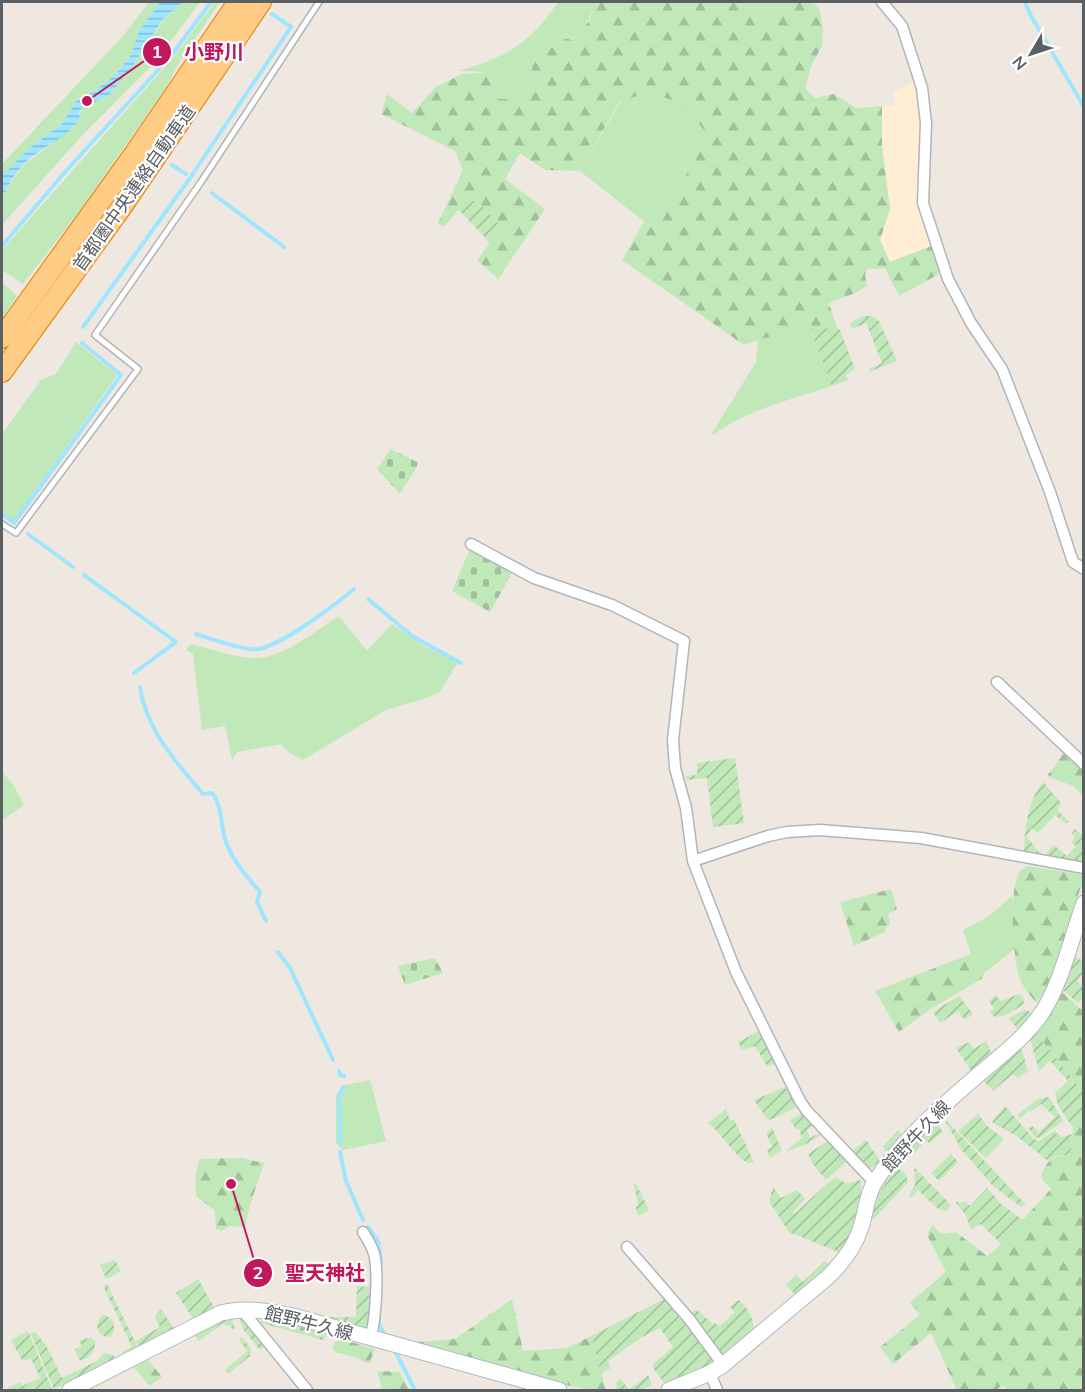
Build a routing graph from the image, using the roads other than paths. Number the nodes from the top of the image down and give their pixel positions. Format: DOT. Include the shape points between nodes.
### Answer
graph roads {
  1 [pos="238,2"];
  2 [pos="261,2"];
  3 [pos="319,2"];
  4 [pos="882,2"];
  5 [pos="2,338"];
  6 [pos="2,372"];
  7 [pos="2,524"];
  8 [pos="471,544"];
  9 [pos="1083,569"];
  10 [pos="997,682"];
  11 [pos="1083,764"];
  12 [pos="693,861"];
  13 [pos="1083,868"];
  14 [pos="1083,903"];
  15 [pos="874,1182"];
  16 [pos="363,1232"];
  17 [pos="627,1246"];
  18 [pos="242,1310"];
  19 [pos="370,1338"];
  20 [pos="717,1369"];
  21 [pos="69,1390"];
  22 [pos="307,1390"];
  23 [pos="559,1390"];
  24 [pos="669,1390"];
  25 [pos="717,1390"];
  1 -- 5 [label="highway, 首都圏中央連絡自動車道"];
  2 -- 6 [label="highway, 首都圏中央連絡自動車道"];
  3 -- 7 [label="lane" via="95,334 138,369 16,533"];
  4 -- 9 [label="street" via="902,26 922,88 926,123 923,203 948,279 1002,369 1050,492 1072,562"];
  8 -- 12 [label="street" via="534,578 612,605 684,641 673,740"];
  10 -- 11 [label="street"];
  12 -- 13 [label="street" via="768,836 820,830 921,838"];
  12 -- 15 [label="street" via="736,972 800,1101"];
  14 -- 15 [label="main road, 館野牛久線" via="1051,999 1040,1016 904,1145"];
  15 -- 20 [label="main road, 館野牛久線" via="861,1229 844,1261"];
  16 -- 19 [label="street" via="375,1258 375,1323"];
  17 -- 20 [label="street" via="690,1320"];
  18 -- 19 [label="main road, 館野牛久線" via="267,1310"];
  18 -- 21 [label="main road, 館野牛久線" via="221,1313"];
  18 -- 22 [label="street"];
  19 -- 23 [label="main road, 館野牛久線"];
  20 -- 24 [label="main road, 館野牛久線"];
  20 -- 25 [label="street"];
}
